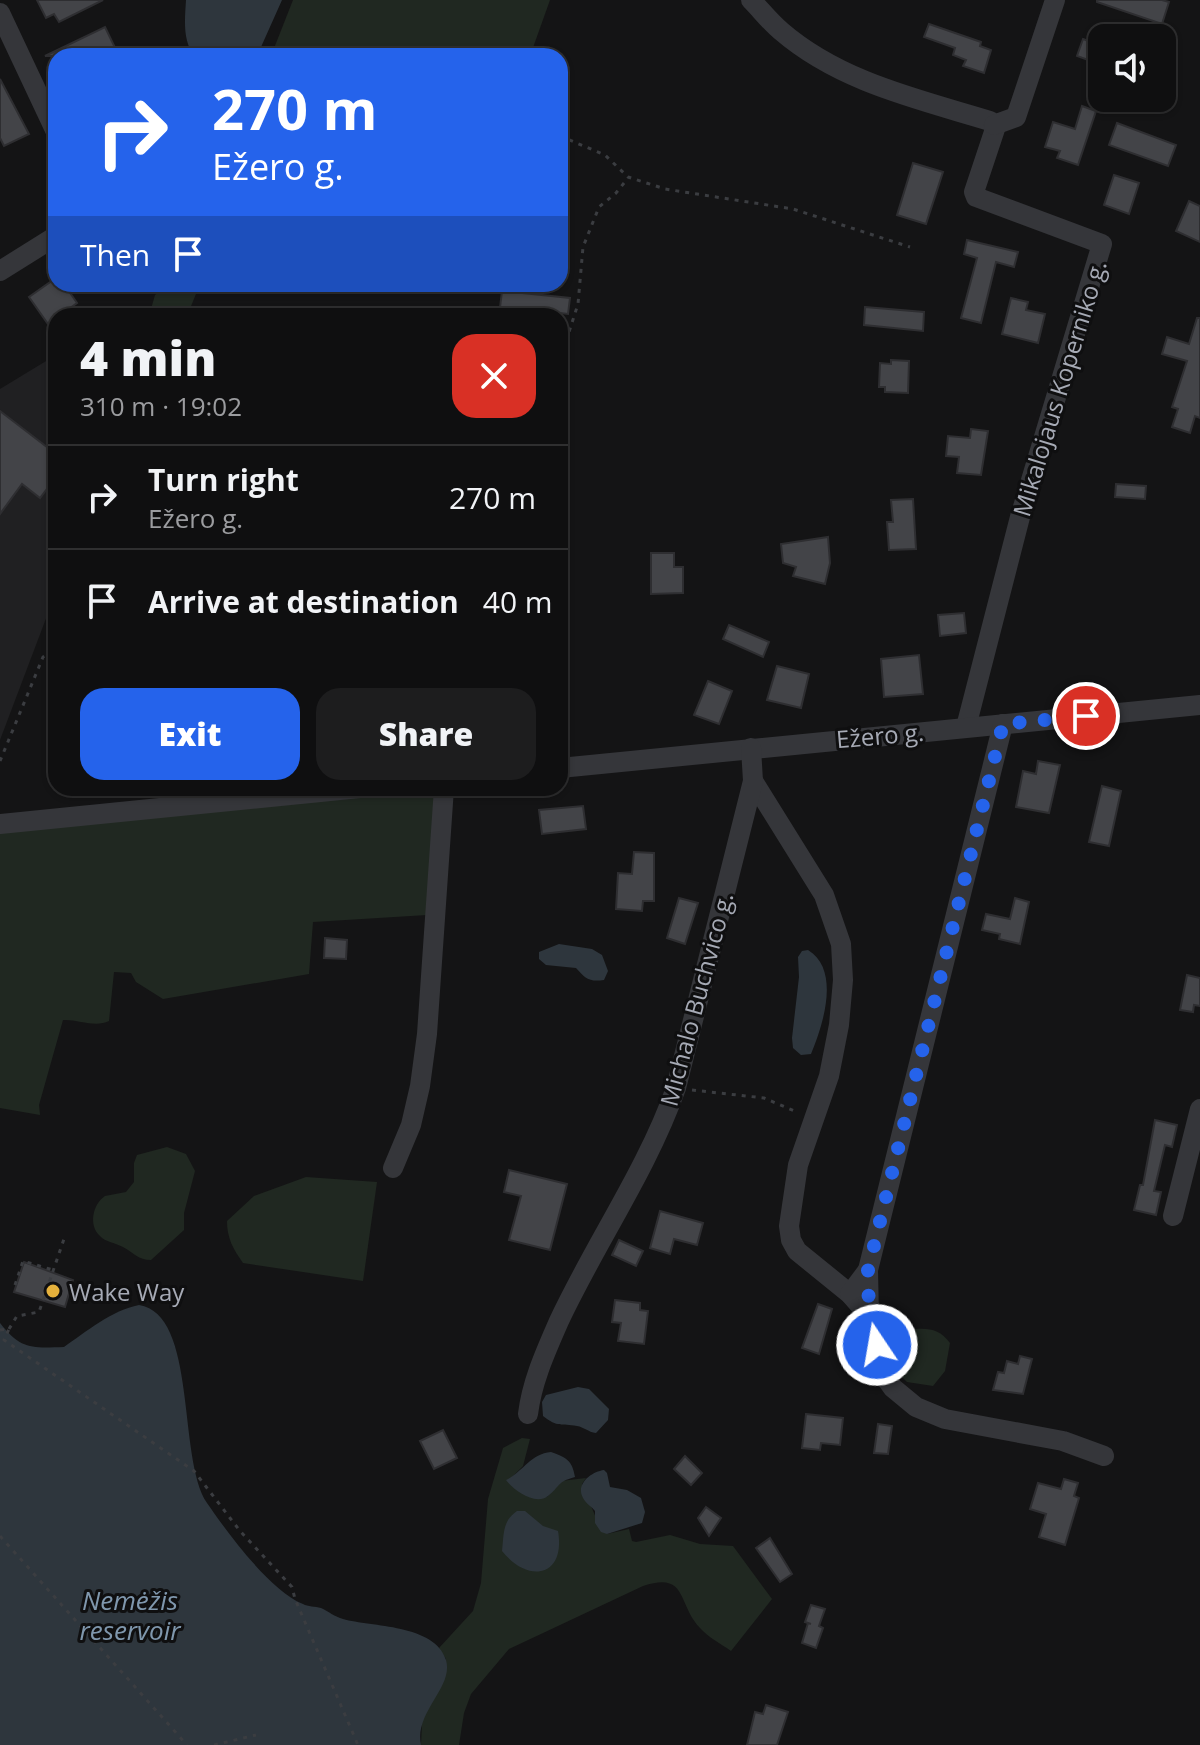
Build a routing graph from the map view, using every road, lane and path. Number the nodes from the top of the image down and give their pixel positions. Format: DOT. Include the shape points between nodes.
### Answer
graph roads {
  1 [pos="751,0"];
  2 [pos="1055,0"];
  3 [pos="0,13"];
  4 [pos="48,115"];
  5 [pos="994,125"];
  6 [pos="568,139"];
  7 [pos="628,177"];
  8 [pos="48,241"];
  9 [pos="910,247"];
  10 [pos="0,271"];
  11 [pos="568,335"];
  12 [pos="48,654"];
  13 [pos="1200,705"];
  14 [pos="1003,724"];
  15 [pos="966,727"];
  16 [pos="751,748"];
  17 [pos="0,761"];
  18 [pos="568,767"];
  19 [pos="753,781"];
  20 [pos="280,796"];
  21 [pos="443,796"];
  22 [pos="0,824"];
  23 [pos="676,1088"];
  24 [pos="1200,1109"];
  25 [pos="813,1122"];
  26 [pos="393,1168"];
  27 [pos="1173,1216"];
  28 [pos="65,1236"];
  29 [pos="53,1270"];
  30 [pos="868,1270"];
  31 [pos="15,1285"];
  32 [pos="850,1294"];
  33 [pos="869,1316"];
  34 [pos="9,1329"];
  35 [pos="0,1330"];
  36 [pos="528,1414"];
  37 [pos="1104,1456"];
  38 [pos="0,1536"];
  39 [pos="256,1735"];
  40 [pos="187,1745"];
  41 [pos="214,1745"];
  42 [pos="358,1745"];
  1 -- 5 [label="street" via="781,31 840,69"];
  2 -- 5 [label="street" via="1016,117"];
  3 -- 4 [label="street"];
  5 -- 15 [label="street, Mikalojaus Koperniko g." via="976,197 1102,244 1020,517"];
  6 -- 7 [label="path" via="605,155"];
  7 -- 9 [label="path" via="665,189 793,209"];
  7 -- 11 [label="path" via="599,207 583,247 578,304"];
  8 -- 10 [label="street"];
  12 -- 17 [label="path"];
  13 -- 14 [label="street, Ežero g."];
  14 -- 15 [label="street, Ežero g."];
  14 -- 30 [label="street"];
  15 -- 16 [label="street, Ežero g."];
  16 -- 18 [label="street, Ežero g."];
  16 -- 19 [label="street, Michalo Buchvico g."];
  19 -- 23 [label="street, Michalo Buchvico g."];
  19 -- 25 [label="street" via="824,895 841,944 839,1025"];
  20 -- 22 [label="street"];
  21 -- 26 [label="street" via="420,1086"];
  23 -- 25 [label="path" via="764,1098"];
  23 -- 36 [label="street, Michalo Buchvico g." via="636,1176 575,1286 530,1395"];
  24 -- 27 [label="street"];
  25 -- 32 [label="street" via="798,1165 791,1240 797,1251"];
  28 -- 29 [label="path"];
  29 -- 31 [label="path" via="23,1261"];
  29 -- 34 [label="path" via="39,1312 17,1316"];
  30 -- 32 [label="street"];
  30 -- 33 [label="street"];
  32 -- 33 [label="street"];
  33 -- 37 [label="street" via="885,1377 916,1407 945,1419 1063,1441"];
  34 -- 35 [label="path"];
  34 -- 42 [label="path" via="4,1340 194,1471 286,1579"];
  38 -- 40 [label="path"];
  39 -- 41 [label="path"];
}
